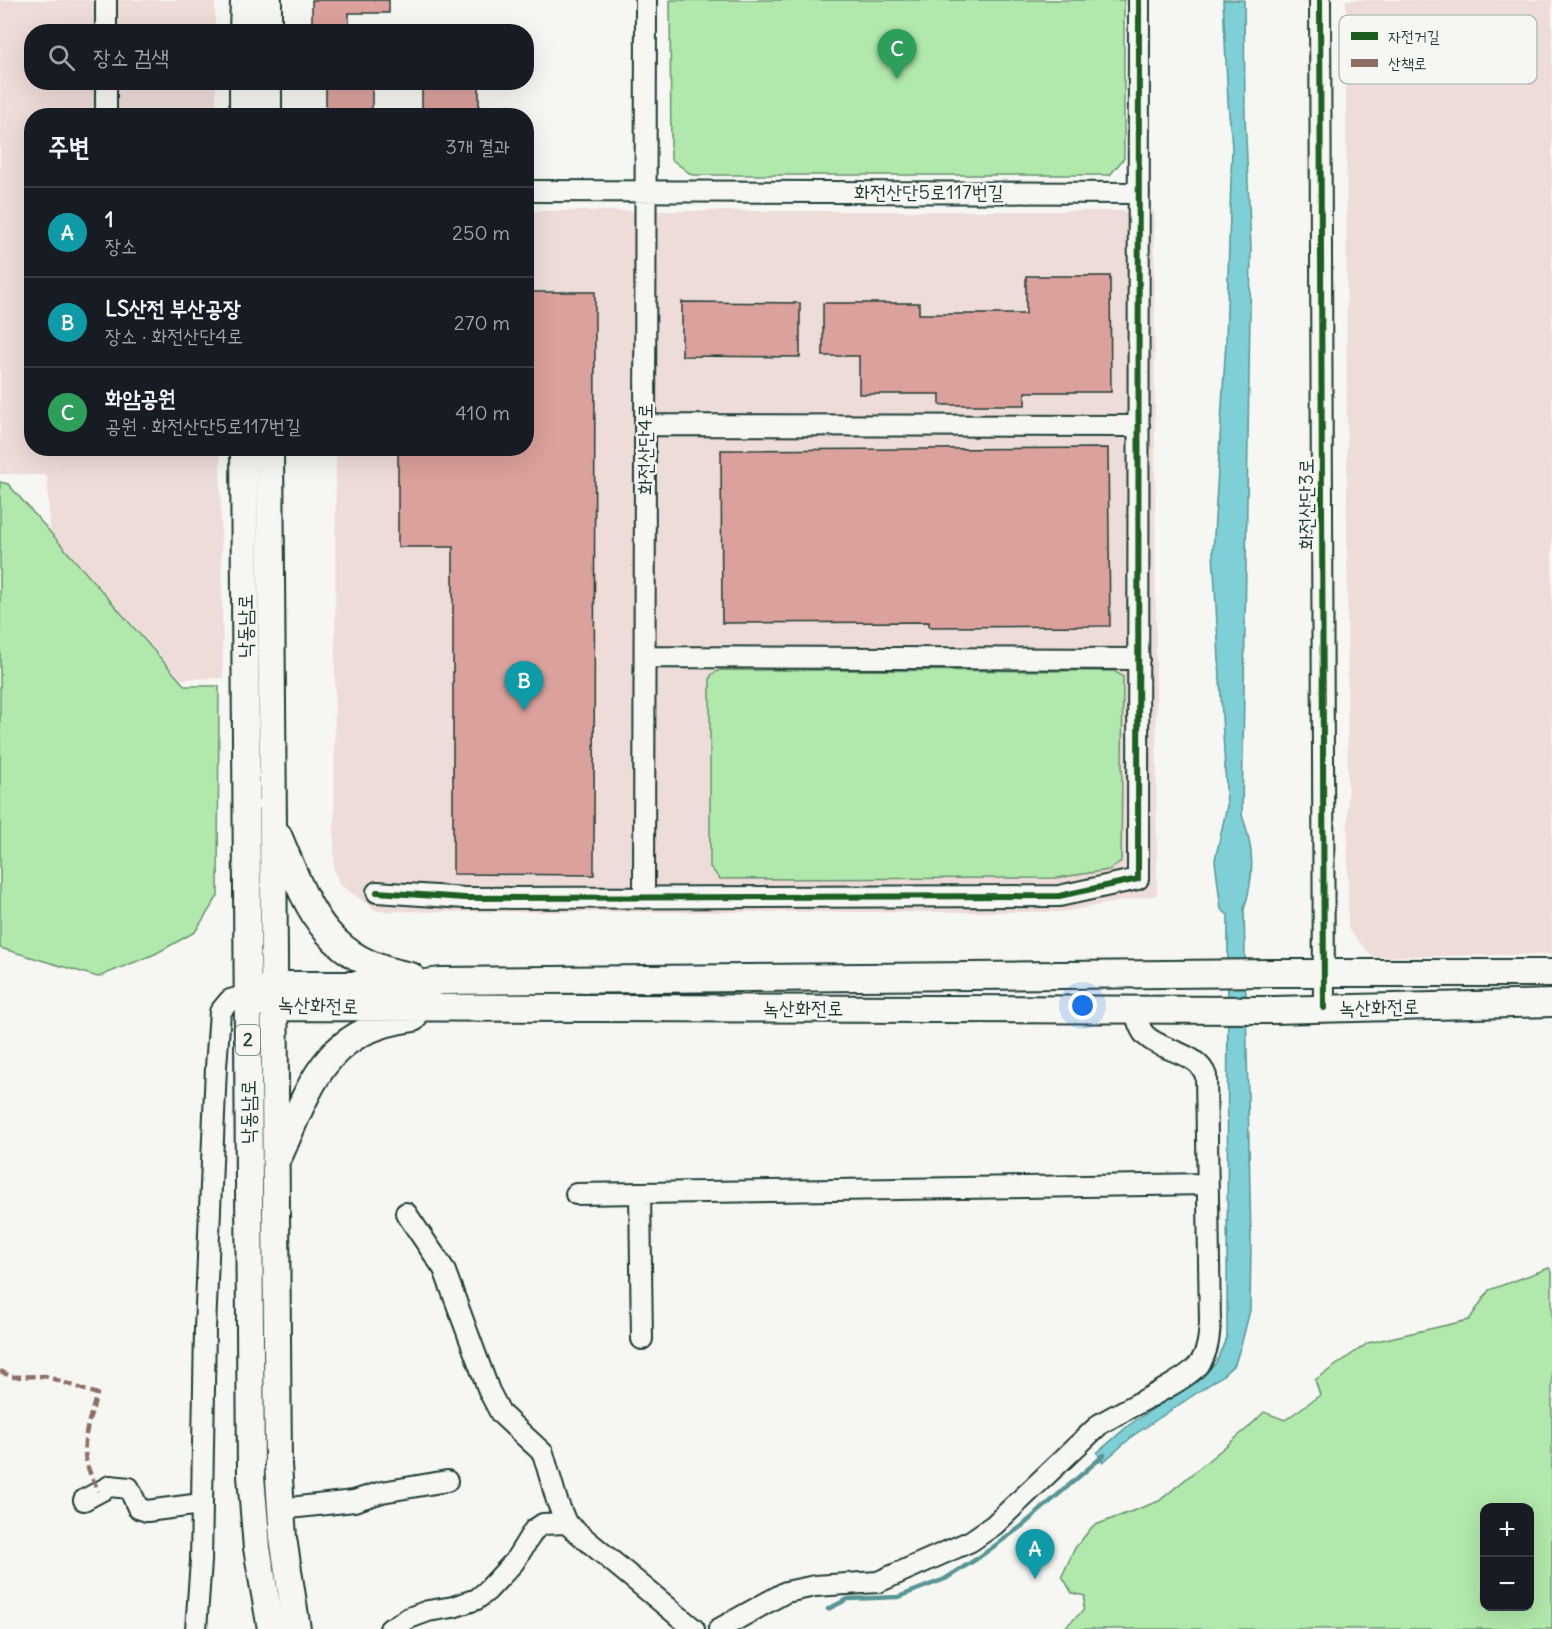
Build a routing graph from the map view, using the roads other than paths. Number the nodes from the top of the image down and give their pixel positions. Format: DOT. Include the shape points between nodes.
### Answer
graph roads {
  1 [pos="106,0"];
  2 [pos="244,0"];
  3 [pos="268,0"];
  4 [pos="646,0"];
  5 [pos="1139,0"];
  6 [pos="1320,0"];
  7 [pos="106,24"];
  8 [pos="243,24"];
  9 [pos="268,24"];
  10 [pos="106,90"];
  11 [pos="243,90"];
  12 [pos="268,90"];
  13 [pos="106,108"];
  14 [pos="243,108"];
  15 [pos="268,108"];
  16 [pos="534,191"];
  17 [pos="646,191"];
  18 [pos="1139,193"];
  19 [pos="645,425"];
  20 [pos="1139,426"];
  21 [pos="244,456"];
  22 [pos="270,456"];
  23 [pos="645,657"];
  24 [pos="1138,659"];
  25 [pos="273,823"];
  26 [pos="377,892"];
  27 [pos="644,898"];
  28 [pos="1324,973"];
  29 [pos="1552,973"];
  30 [pos="441,981"];
  31 [pos="248,995"];
  32 [pos="275,996"];
  33 [pos="1552,1003"];
  34 [pos="486,1008"];
  35 [pos="1324,1008"];
  36 [pos="1134,1009"];
  37 [pos="276,1163"];
  38 [pos="1207,1184"];
  39 [pos="640,1193"];
  40 [pos="576,1194"];
  41 [pos="406,1213"];
  42 [pos="642,1339"];
  43 [pos="447,1481"];
  44 [pos="84,1500"];
  45 [pos="201,1504"];
  46 [pos="280,1509"];
  47 [pos="566,1523"];
  48 [pos="196,1629"];
  49 [pos="272,1629"];
  50 [pos="297,1629"];
  51 [pos="390,1629"];
  52 [pos="694,1629"];
  53 [pos="719,1629"];
  1 -- 7 [label="street"];
  2 -- 8 [label="main road"];
  3 -- 9 [label="main road"];
  4 -- 17 [label="street, 화전산단4로"];
  5 -- 18 [label="street"];
  6 -- 28 [label="street, 화전산단3로"];
  10 -- 13 [label="street"];
  11 -- 14 [label="main road"];
  12 -- 15 [label="main road"];
  16 -- 17 [label="street, 화전산단5로117번길"];
  17 -- 18 [label="street, 화전산단5로117번길"];
  17 -- 19 [label="street, 화전산단4로"];
  18 -- 20 [label="street"];
  19 -- 20 [label="street"];
  19 -- 23 [label="street, 화전산단4로"];
  20 -- 24 [label="street"];
  21 -- 31 [label="main road, 낙동남로 / 2"];
  22 -- 25 [label="main road, 낙동남로 / 2"];
  23 -- 24 [label="street"];
  23 -- 27 [label="street, 화전산단4로"];
  24 -- 27 [label="street" via="1138,879 1059,896"];
  25 -- 30 [label="main road" via="306,902 344,951 384,970"];
  25 -- 32 [label="main road, 낙동남로 / 2"];
  26 -- 27 [label="street" via="465,898"];
  28 -- 29 [label="main road, 녹산화전로"];
  28 -- 30 [label="main road, 녹산화전로"];
  28 -- 35 [label="street, 화전산단3로"];
  30 -- 32 [label="main road, 녹산화전로"];
  31 -- 32 [label="main road, 녹산화전로"];
  31 -- 45 [label="street" via="230,1000 220,1012"];
  31 -- 49 [label="main road, 낙동남로 / 2" via="251,1476 257,1548"];
  32 -- 34 [label="main road, 녹산화전로"];
  32 -- 37 [label="main road, 낙동남로 / 2"];
  33 -- 35 [label="main road, 녹산화전로"];
  34 -- 36 [label="main road, 녹산화전로"];
  34 -- 37 [label="main road" via="394,1020 355,1036 336,1051 309,1088"];
  35 -- 36 [label="main road, 녹산화전로"];
  36 -- 38 [label="street" via="1143,1033 1204,1068"];
  37 -- 46 [label="main road, 낙동남로 / 2"];
  38 -- 39 [label="street"];
  38 -- 53 [label="street" via="1210,1331 1208,1347 1199,1364 1183,1378 1100,1424 994,1525 971,1541 878,1582 786,1592"];
  39 -- 40 [label="street"];
  39 -- 42 [label="street"];
  41 -- 47 [label="street" via="444,1269 501,1414 543,1453"];
  43 -- 46 [label="street" via="354,1501"];
  44 -- 45 [label="street" via="110,1486 129,1488 138,1508 147,1511"];
  45 -- 48 [label="street"];
  46 -- 50 [label="main road, 낙동남로 / 2"];
  47 -- 51 [label="street" via="543,1524 534,1530 514,1562 477,1599 428,1611"];
  47 -- 52 [label="street"];
}
